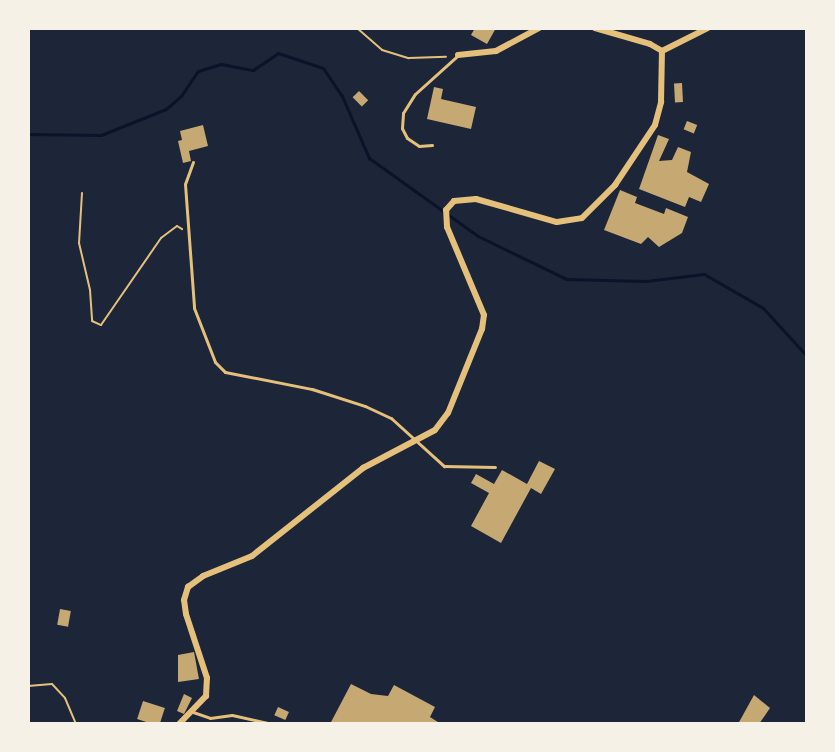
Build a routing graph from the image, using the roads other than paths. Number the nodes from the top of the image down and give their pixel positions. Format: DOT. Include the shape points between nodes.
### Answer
graph roads {
  1 [pos="539,28"];
  2 [pos="595,28"];
  3 [pos="708,28"];
  4 [pos="662,51"];
  5 [pos="458,55"];
  6 [pos="432,146"];
  7 [pos="193,162"];
  8 [pos="418,442"];
  9 [pos="495,467"];
  10 [pos="193,712"];
  11 [pos="179,723"];
  12 [pos="272,723"];
  1 -- 5 [label="street" via="496,51"];
  2 -- 4 [label="street"];
  3 -- 4 [label="street"];
  4 -- 8 [label="street" via="661,102 655,126 615,185 582,218 557,222 476,199 454,201 446,210 447,222 482,302 482,329 448,413 435,430"];
  5 -- 6 [label="lane" via="415,94 403,113 402,128 407,138 419,146"];
  7 -- 8 [label="lane" via="186,184 194,308 215,362 225,372 312,389 365,406 391,418"];
  8 -- 9 [label="lane" via="444,466"];
  8 -- 10 [label="street" via="363,468 252,556 188,586 186,614 207,678 206,696"];
  10 -- 11 [label="street"];
  10 -- 12 [label="lane" via="210,718 232,715"];
}
